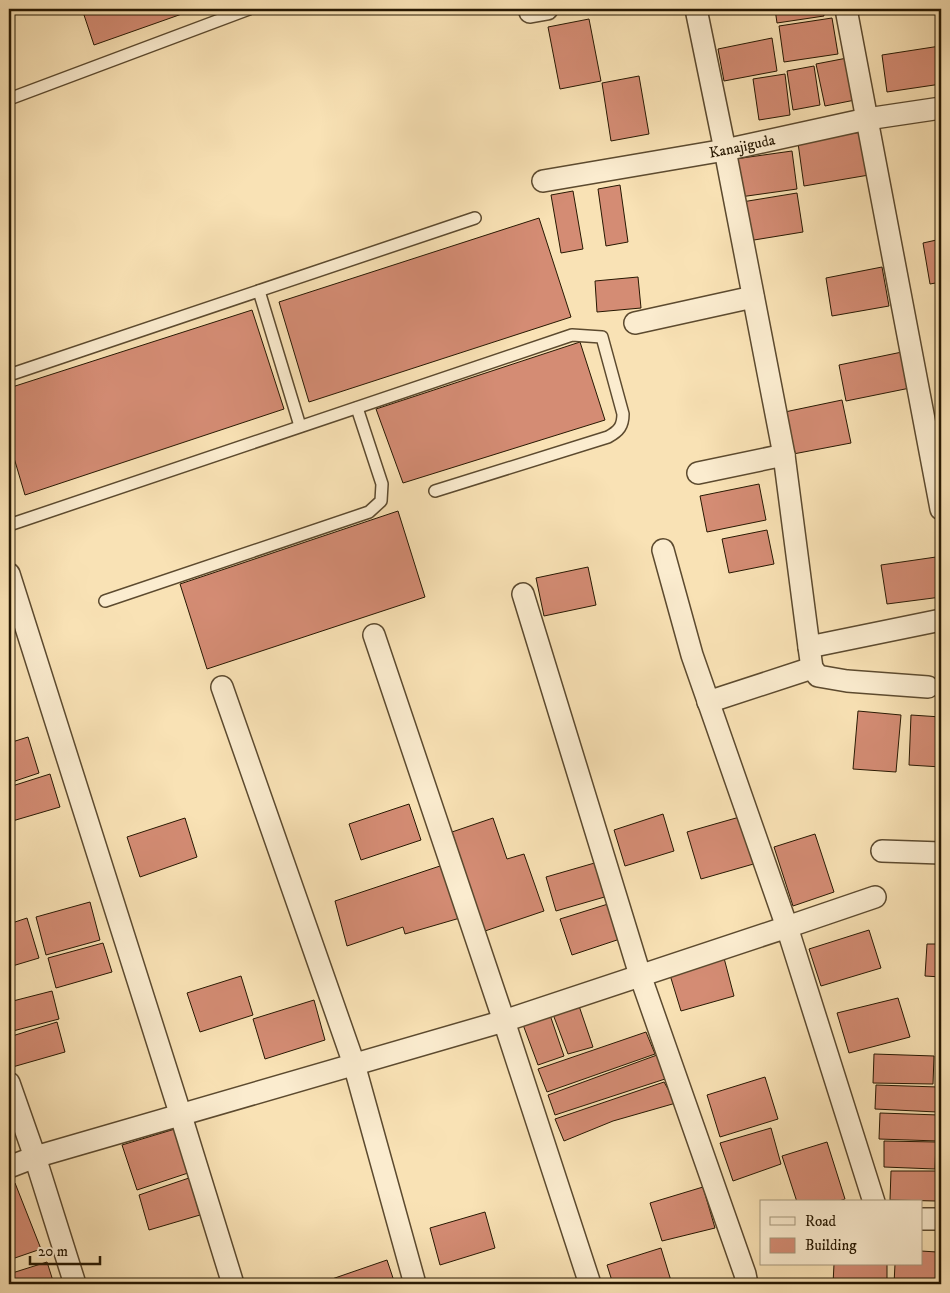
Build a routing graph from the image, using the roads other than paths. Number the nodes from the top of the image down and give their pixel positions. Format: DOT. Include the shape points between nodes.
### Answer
graph roads {
  1 [pos="249,9"];
  2 [pos="696,9"];
  3 [pos="846,9"];
  4 [pos="9,99"];
  5 [pos="941,108"];
  6 [pos="867,119"];
  7 [pos="725,150"];
  8 [pos="543,180"];
  9 [pos="475,218"];
  10 [pos="259,291"];
  11 [pos="753,297"];
  12 [pos="635,323"];
  13 [pos="9,375"];
  14 [pos="357,408"];
  15 [pos="300,426"];
  16 [pos="784,455"];
  17 [pos="698,473"];
  18 [pos="435,491"];
  19 [pos="941,509"];
  20 [pos="9,525"];
  21 [pos="663,550"];
  22 [pos="10,583"];
  23 [pos="523,594"];
  24 [pos="105,601"];
  25 [pos="941,620"];
  26 [pos="374,635"];
  27 [pos="809,647"];
  28 [pos="812,668"];
  29 [pos="222,687"];
  30 [pos="928,687"];
  31 [pos="708,702"];
  32 [pos="882,851"];
  33 [pos="941,853"];
  34 [pos="875,897"];
  35 [pos="787,927"];
  36 [pos="640,975"];
  37 [pos="504,1021"];
  38 [pos="354,1064"];
  39 [pos="9,1084"];
  40 [pos="181,1116"];
  41 [pos="35,1157"];
  42 [pos="9,1167"];
  43 [pos="873,1200"];
  44 [pos="922,1219"];
  45 [pos="941,1219"];
  46 [pos="75,1284"];
  47 [pos="233,1284"];
  48 [pos="415,1284"];
  49 [pos="590,1284"];
  50 [pos="747,1284"];
  1 -- 4 [label="lane"];
  2 -- 7 [label="street"];
  3 -- 6 [label="street"];
  5 -- 6 [label="street, Kanajiguda"];
  6 -- 7 [label="street, Kanajiguda"];
  6 -- 19 [label="street"];
  7 -- 8 [label="street, Kanajiguda"];
  7 -- 11 [label="street"];
  9 -- 10 [label="lane"];
  10 -- 13 [label="lane"];
  10 -- 15 [label="lane"];
  11 -- 12 [label="street"];
  11 -- 16 [label="street"];
  14 -- 15 [label="lane"];
  14 -- 18 [label="lane" via="572,335 602,337 623,414 623,424 618,432"];
  14 -- 24 [label="lane" via="382,484 381,501 369,512"];
  15 -- 20 [label="lane"];
  16 -- 17 [label="street"];
  16 -- 27 [label="street"];
  21 -- 31 [label="street"];
  22 -- 40 [label="street"];
  23 -- 36 [label="street"];
  25 -- 27 [label="street"];
  26 -- 37 [label="street"];
  27 -- 28 [label="street"];
  28 -- 30 [label="street" via="818,676 847,681"];
  28 -- 31 [label="street"];
  29 -- 38 [label="street"];
  31 -- 35 [label="street"];
  32 -- 33 [label="street"];
  34 -- 35 [label="street"];
  35 -- 36 [label="street"];
  35 -- 43 [label="street"];
  36 -- 37 [label="street"];
  36 -- 50 [label="street"];
  37 -- 38 [label="street"];
  37 -- 49 [label="street"];
  38 -- 40 [label="street"];
  38 -- 48 [label="street"];
  39 -- 41 [label="street"];
  40 -- 41 [label="street"];
  40 -- 47 [label="street"];
  41 -- 42 [label="street"];
  41 -- 46 [label="street"];
  44 -- 45 [label="street"];
}
